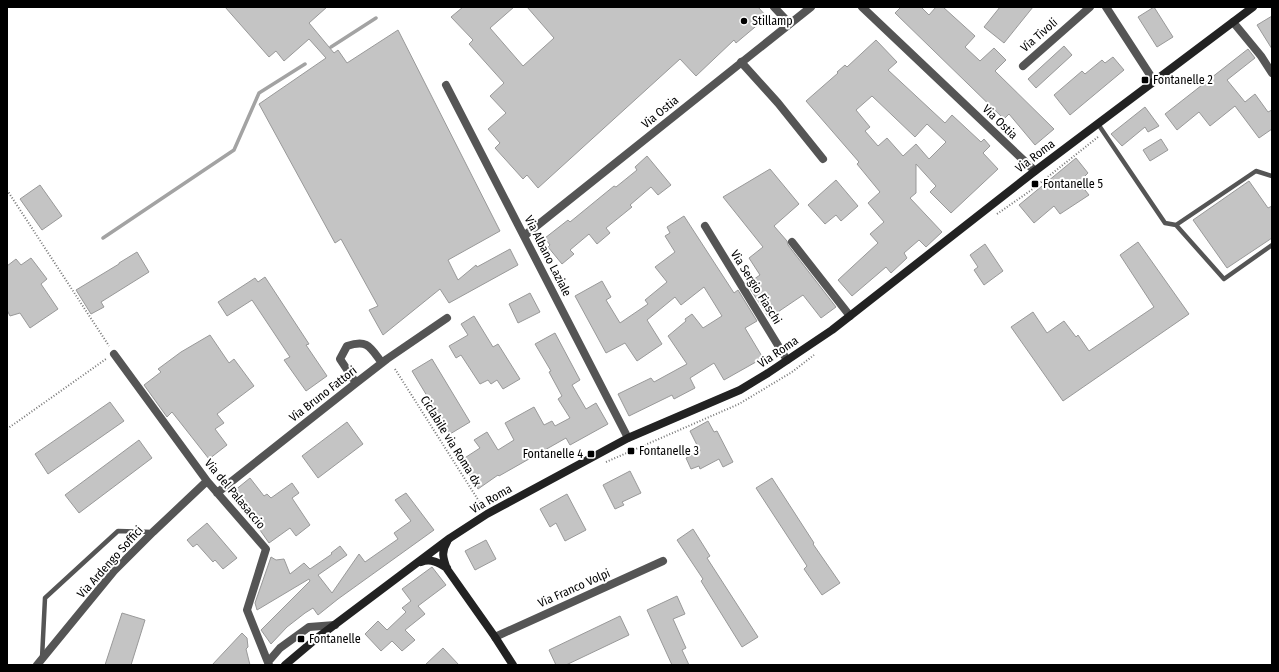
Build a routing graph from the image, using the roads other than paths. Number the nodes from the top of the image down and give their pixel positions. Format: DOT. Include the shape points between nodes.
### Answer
graph roads {
  1 [pos="774,7"];
  2 [pos="811,7"];
  3 [pos="862,7"];
  4 [pos="1090,7"];
  5 [pos="1106,7"];
  6 [pos="1253,7"];
  7 [pos="1234,22"];
  8 [pos="789,23"];
  9 [pos="741,62"];
  10 [pos="1023,66"];
  11 [pos="1272,73"];
  12 [pos="1154,81"];
  13 [pos="446,85"];
  14 [pos="1098,124"];
  15 [pos="824,159"];
  16 [pos="1035,171"];
  17 [pos="1272,176"];
  18 [pos="1176,224"];
  19 [pos="705,226"];
  20 [pos="524,236"];
  21 [pos="792,242"];
  22 [pos="1272,245"];
  23 [pos="850,316"];
  24 [pos="447,318"];
  25 [pos="114,354"];
  26 [pos="787,360"];
  27 [pos="382,363"];
  28 [pos="356,383"];
  29 [pos="628,438"];
  30 [pos="207,481"];
  31 [pos="217,494"];
  32 [pos="153,532"];
  33 [pos="450,538"];
  34 [pos="663,561"];
  35 [pos="417,563"];
  36 [pos="448,569"];
  37 [pos="335,625"];
  38 [pos="495,637"];
  39 [pos="39,662"];
  40 [pos="268,663"];
  41 [pos="288,664"];
  42 [pos="513,665"];
  1 -- 8 [label="street"];
  2 -- 8 [label="street, Via Ostia"];
  3 -- 16 [label="street, Via Ostia"];
  4 -- 10 [label="street, Via Tivoli"];
  5 -- 12 [label="street"];
  6 -- 7 [label="main road, Via Roma"];
  7 -- 11 [label="street"];
  7 -- 12 [label="main road, Via Roma"];
  8 -- 9 [label="street, Via Ostia"];
  9 -- 15 [label="street"];
  9 -- 20 [label="street, Via Ostia"];
  12 -- 14 [label="main road, Via Roma"];
  13 -- 20 [label="street, Via Albano Laziale"];
  14 -- 16 [label="main road, Via Roma"];
  14 -- 18 [label="lane" via="1165,223"];
  16 -- 23 [label="main road, Via Roma"];
  17 -- 18 [label="lane" via="1256,171"];
  18 -- 22 [label="lane" via="1224,279"];
  19 -- 26 [label="street, Via Sergio Fiaschi"];
  20 -- 29 [label="street, Via Albano Laziale"];
  21 -- 23 [label="street"];
  23 -- 26 [label="main road, Via Roma"];
  24 -- 27 [label="street, Via Bruno Fattori"];
  25 -- 30 [label="street, Via del Palasaccio"];
  26 -- 29 [label="main road, Via Roma" via="740,390"];
  27 -- 28 [label="street, Via Bruno Fattori"];
  27 -- 28 [label="street" via="369,346 358,342 347,346 340,359"];
  28 -- 31 [label="street, Via Bruno Fattori"];
  29 -- 33 [label="main road, Via Roma" via="488,514"];
  30 -- 31 [label="street, Via del Palasaccio"];
  30 -- 32 [label="street, Via Ardengo Soffici"];
  31 -- 40 [label="street, Via del Palasaccio" via="266,549 247,610"];
  32 -- 39 [label="street, Via Ardengo Soffici" via="114,571"];
  32 -- 39 [label="lane" via="118,531 45,598"];
  33 -- 35 [label="main road, Via Roma"];
  33 -- 36 [label="main road" via="443,551"];
  34 -- 38 [label="street, Via Franco Volpi"];
  35 -- 36 [label="main road" via="429,560"];
  35 -- 37 [label="main road, Via Roma"];
  36 -- 38 [label="main road"];
  37 -- 40 [label="street" via="309,627 280,648"];
  37 -- 41 [label="main road, Via Roma"];
  38 -- 42 [label="main road"];
}
